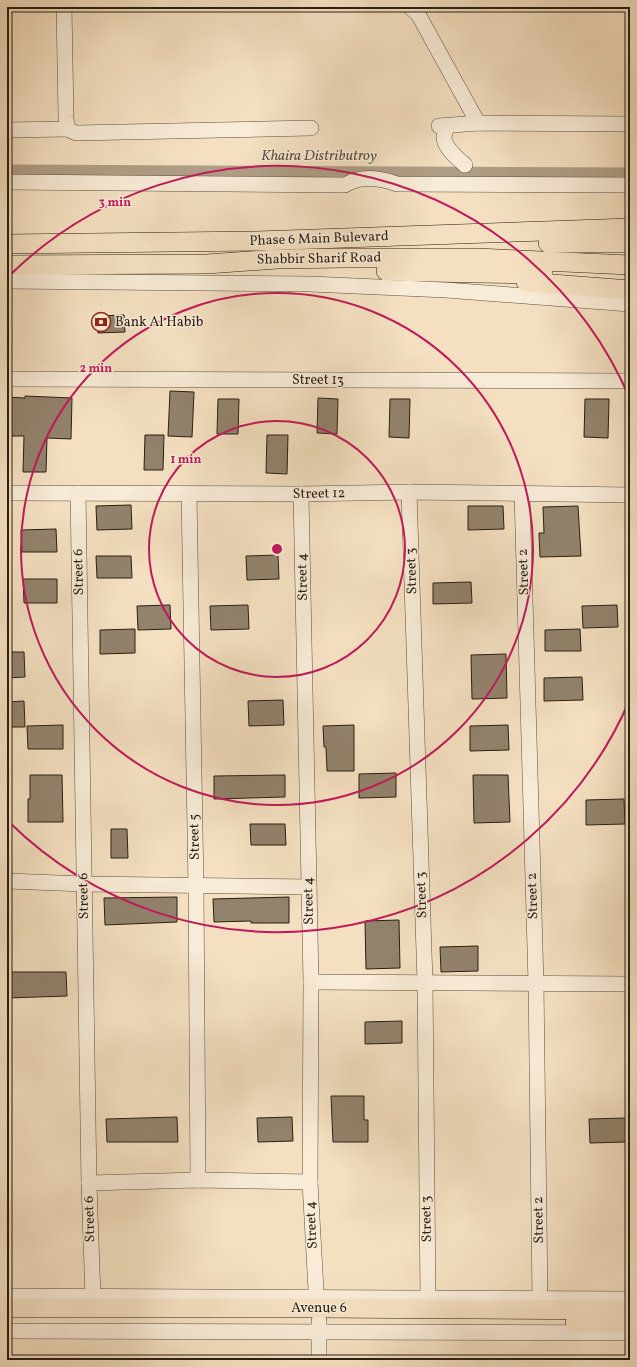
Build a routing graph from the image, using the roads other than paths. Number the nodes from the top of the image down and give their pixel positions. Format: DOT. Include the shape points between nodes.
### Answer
graph roads {
  1 [pos="64,7"];
  2 [pos="410,7"];
  3 [pos="478,123"];
  4 [pos="630,124"];
  5 [pos="311,128"];
  6 [pos="67,129"];
  7 [pos="7,130"];
  8 [pos="465,165"];
  9 [pos="7,182"];
  10 [pos="630,185"];
  11 [pos="630,228"];
  12 [pos="480,234"];
  13 [pos="630,243"];
  14 [pos="7,244"];
  15 [pos="207,264"];
  16 [pos="630,265"];
  17 [pos="7,266"];
  18 [pos="476,273"];
  19 [pos="630,278"];
  20 [pos="7,281"];
  21 [pos="630,290"];
  22 [pos="630,304"];
  23 [pos="7,379"];
  24 [pos="630,381"];
  25 [pos="409,492"];
  26 [pos="7,493"];
  27 [pos="78,493"];
  28 [pos="189,494"];
  29 [pos="301,494"];
  30 [pos="522,494"];
  31 [pos="630,495"];
  32 [pos="7,881"];
  33 [pos="84,884"];
  34 [pos="196,886"];
  35 [pos="309,887"];
  36 [pos="311,982"];
  37 [pos="425,982"];
  38 [pos="536,983"];
  39 [pos="630,984"];
  40 [pos="198,1180"];
  41 [pos="310,1182"];
  42 [pos="89,1184"];
  43 [pos="7,1296"];
  44 [pos="93,1298"];
  45 [pos="428,1298"];
  46 [pos="540,1299"];
  47 [pos="630,1299"];
  48 [pos="7,1308"];
  49 [pos="630,1310"];
  50 [pos="318,1314"];
  51 [pos="7,1320"];
  52 [pos="630,1323"];
  53 [pos="7,1331"];
  54 [pos="630,1333"];
  55 [pos="319,1360"];
  1 -- 6 [label="street"];
  2 -- 3 [label="street" via="418,14"];
  3 -- 4 [label="street"];
  3 -- 8 [label="street" via="443,126 446,144"];
  5 -- 6 [label="street" via="76,133"];
  6 -- 7 [label="street"];
  9 -- 10 [label="street" via="345,185 352,180 371,178 397,184"];
  11 -- 12 [label="main road, Phase 6 Main Bulevard"];
  12 -- 13 [label="main road" via="536,243"];
  12 -- 14 [label="main road, Phase 6 Main Bulevard" via="249,241"];
  15 -- 16 [label="main road, Shabbir Sharif Road" via="307,258 477,258"];
  15 -- 17 [label="main road, Shabbir Sharif Road"];
  15 -- 18 [label="main road" via="278,271 393,270"];
  18 -- 19 [label="main road"];
  18 -- 21 [label="main road" via="520,281"];
  20 -- 22 [label="street" via="310,284 446,290"];
  23 -- 24 [label="street, Street 13"];
  25 -- 29 [label="street, Street 12"];
  25 -- 30 [label="street, Street 12"];
  25 -- 37 [label="street, Street 3"];
  26 -- 27 [label="street, Street 12"];
  27 -- 28 [label="street, Street 12"];
  27 -- 33 [label="street, Street 6"];
  28 -- 29 [label="street, Street 12"];
  28 -- 34 [label="street, Street 5"];
  29 -- 35 [label="street, Street 4"];
  30 -- 31 [label="street, Street 12"];
  30 -- 38 [label="street, Street 2"];
  32 -- 33 [label="street"];
  33 -- 34 [label="street"];
  33 -- 42 [label="street, Street 6"];
  34 -- 35 [label="street"];
  34 -- 40 [label="street, Street 5"];
  35 -- 36 [label="street, Street 4"];
  36 -- 37 [label="street"];
  36 -- 41 [label="street, Street 4"];
  37 -- 38 [label="street"];
  37 -- 45 [label="street, Street 3"];
  38 -- 39 [label="street"];
  38 -- 46 [label="street, Street 2"];
  40 -- 41 [label="street"];
  40 -- 42 [label="street"];
  41 -- 50 [label="street, Street 4"];
  42 -- 44 [label="street, Street 6"];
  43 -- 44 [label="street"];
  44 -- 50 [label="street"];
  45 -- 46 [label="street"];
  45 -- 50 [label="street"];
  46 -- 47 [label="street"];
  48 -- 50 [label="main road, Avenue 6"];
  49 -- 50 [label="main road, Avenue 6"];
  50 -- 51 [label="main road, Avenue 6"];
  50 -- 52 [label="main road, Avenue 6"];
  50 -- 53 [label="street"];
  50 -- 54 [label="street"];
  50 -- 55 [label="street, Street 4"];
}
